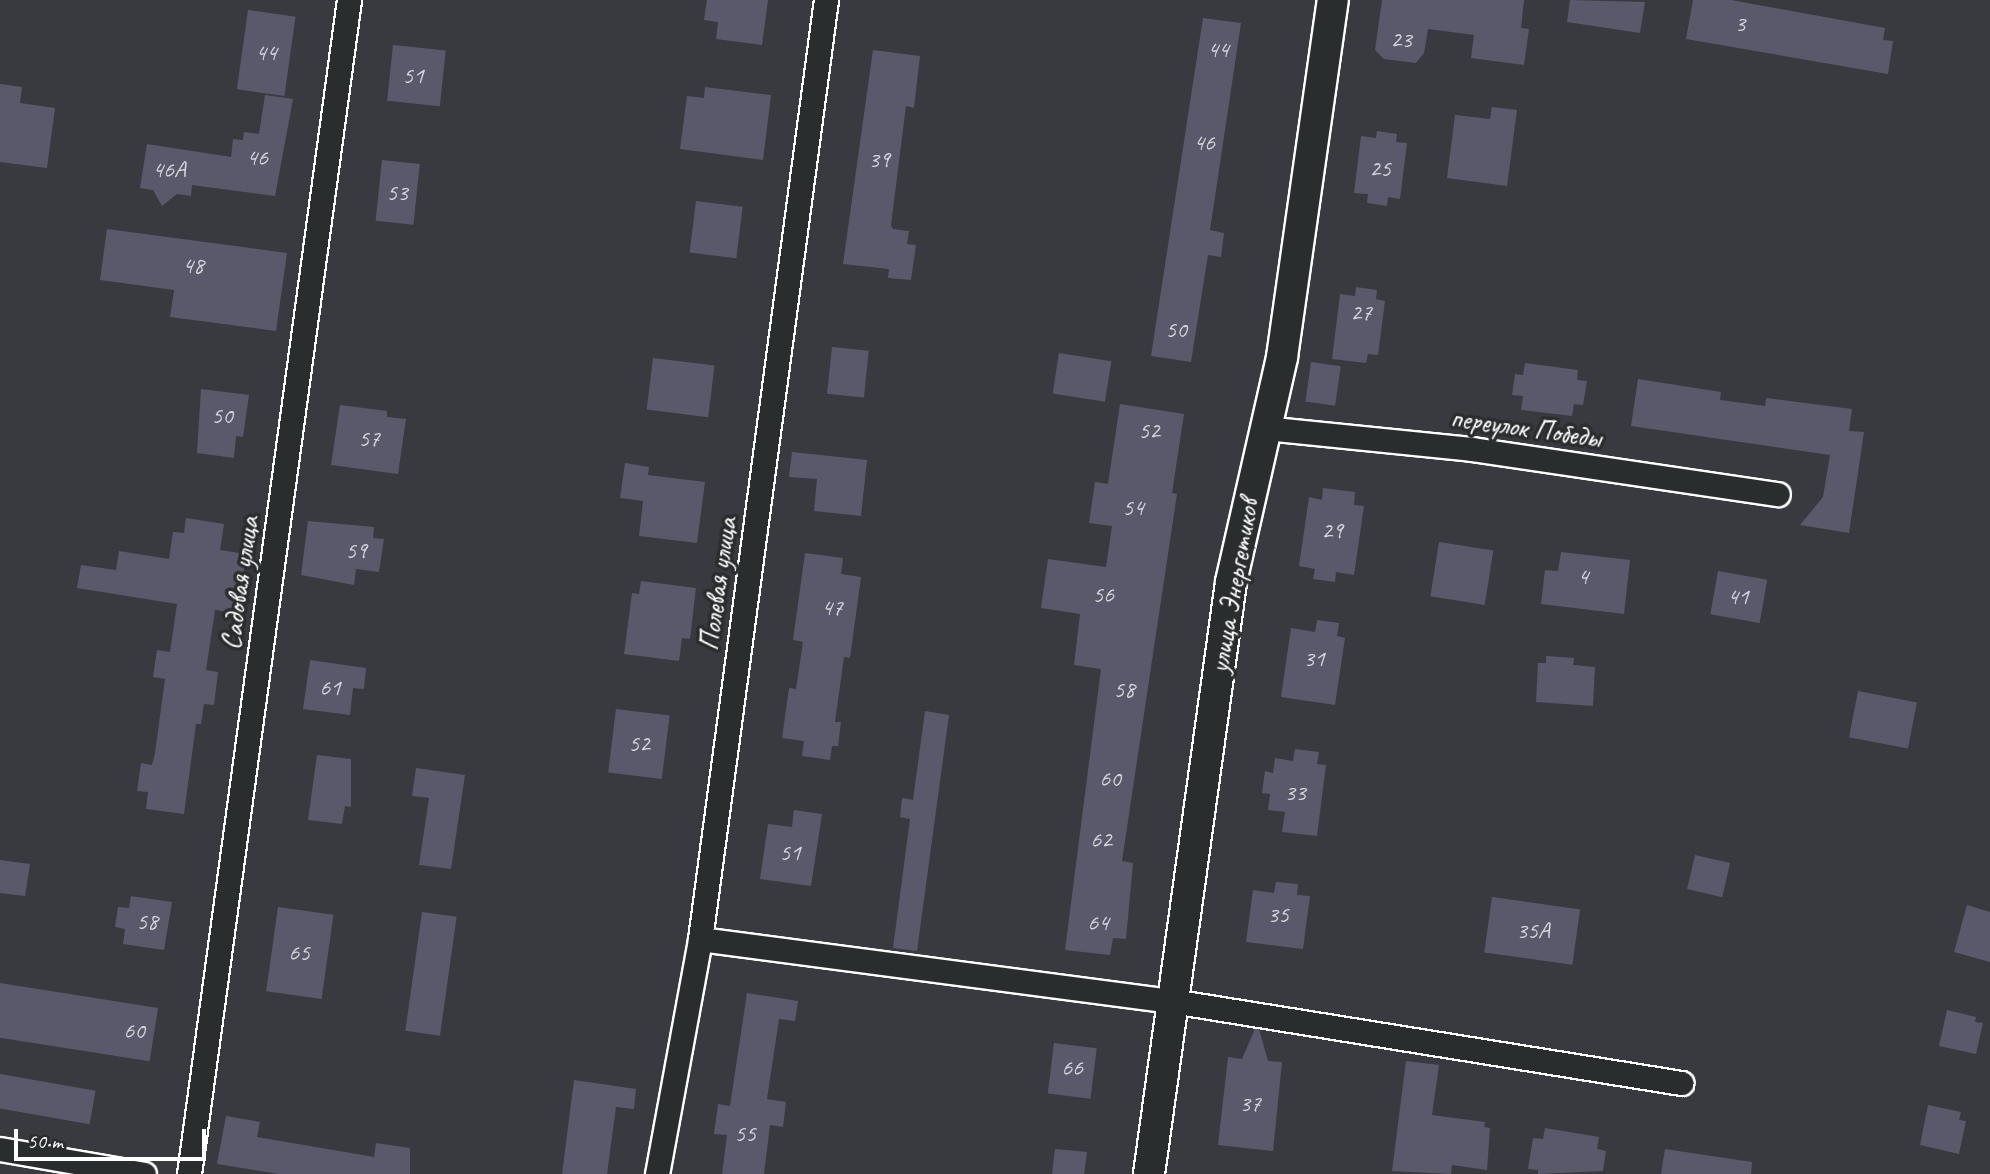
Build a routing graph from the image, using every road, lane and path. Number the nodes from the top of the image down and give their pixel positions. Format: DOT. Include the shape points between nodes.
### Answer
graph roads {
  1 [pos="349,0"];
  2 [pos="826,0"];
  3 [pos="1333,0"];
  4 [pos="1265,428"];
  5 [pos="1778,494"];
  6 [pos="701,939"];
  7 [pos="1172,1002"];
  8 [pos="1681,1083"];
  9 [pos="0,1149"];
  10 [pos="144,1174"];
  11 [pos="189,1174"];
  12 [pos="657,1174"];
  13 [pos="1149,1174"];
  1 -- 11 [label="street, Садовая улица"];
  2 -- 6 [label="street, Полевая улица"];
  3 -- 4 [label="street, улица Энергетиков" via="1282,357"];
  4 -- 5 [label="street, переулок Победы" via="1472,449"];
  4 -- 7 [label="street, улица Энергетиков" via="1231,582"];
  6 -- 7 [label="street"];
  6 -- 12 [label="street, Полевая улица"];
  7 -- 8 [label="street"];
  7 -- 13 [label="street, улица Энергетиков"];
  9 -- 10 [label="street"];
}
